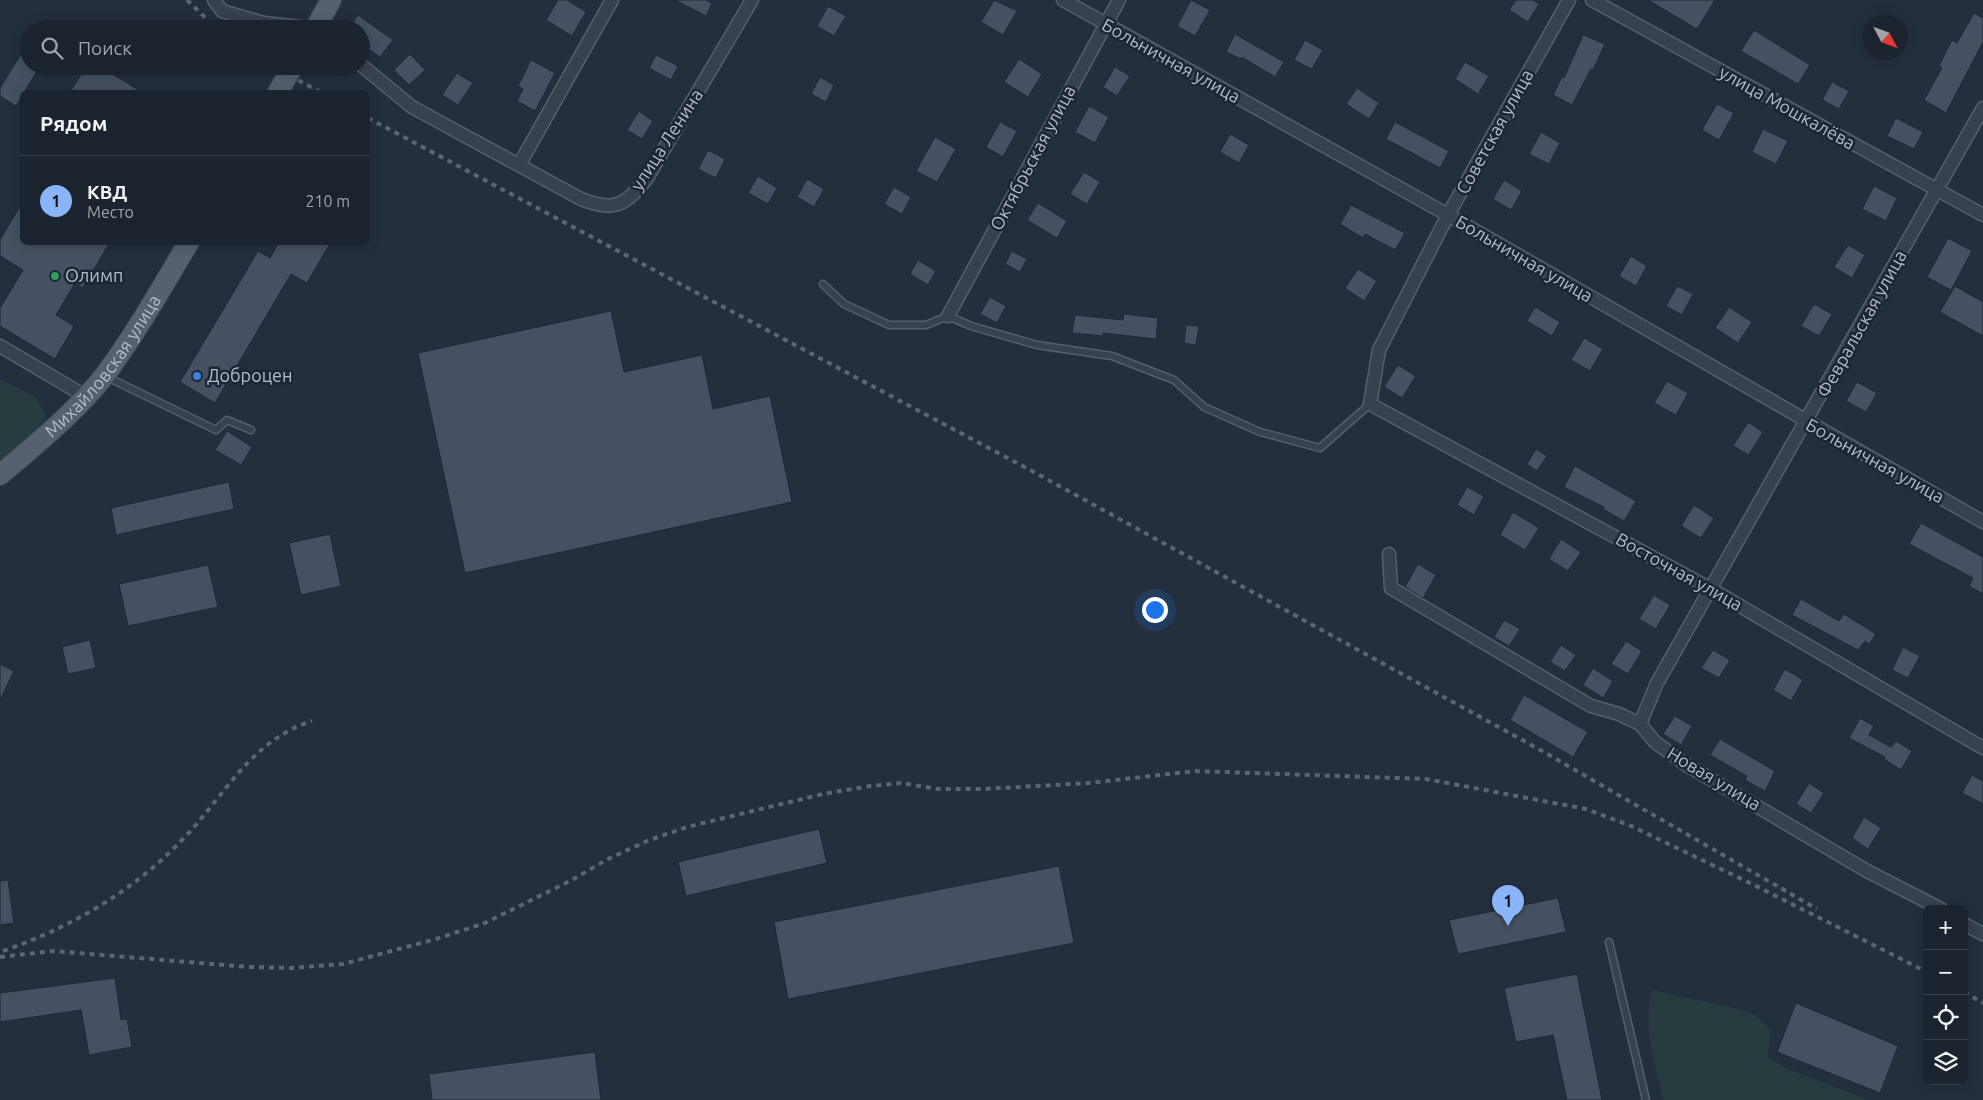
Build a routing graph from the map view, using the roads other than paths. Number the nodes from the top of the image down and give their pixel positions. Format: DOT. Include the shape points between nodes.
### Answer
graph roads {
  1 [pos="214,0"];
  2 [pos="331,0"];
  3 [pos="612,0"];
  4 [pos="752,0"];
  5 [pos="1063,0"];
  6 [pos="1119,0"];
  7 [pos="1569,0"];
  8 [pos="1592,0"];
  9 [pos="252,20"];
  10 [pos="320,20"];
  11 [pos="1104,24"];
  12 [pos="370,72"];
  13 [pos="288,75"];
  14 [pos="279,90"];
  15 [pos="1983,108"];
  16 [pos="519,165"];
  17 [pos="1937,191"];
  18 [pos="1448,215"];
  19 [pos="1983,215"];
  20 [pos="187,245"];
  21 [pos="823,284"];
  22 [pos="948,316"];
  23 [pos="0,346"];
  24 [pos="104,376"];
  25 [pos="85,396"];
  26 [pos="1370,404"];
  27 [pos="1806,422"];
  28 [pos="251,430"];
  29 [pos="0,475"];
  30 [pos="1983,522"];
  31 [pos="1389,554"];
  32 [pos="1711,589"];
  33 [pos="1640,724"];
  34 [pos="1983,748"];
  35 [pos="1933,905"];
  36 [pos="1968,926"];
  37 [pos="1983,934"];
  38 [pos="1609,942"];
  39 [pos="1646,1100"];
  1 -- 9 [label="street" via="222,11"];
  2 -- 10 [label="main road"];
  3 -- 16 [label="street"];
  4 -- 16 [label="street, улица Ленина" via="659,160 634,195 618,205 602,207"];
  5 -- 11 [label="street, Больничная улица"];
  6 -- 11 [label="street, Октябрьская улица"];
  7 -- 18 [label="street, Советская улица"];
  8 -- 17 [label="street, улица Мошкалёва"];
  11 -- 18 [label="street, Больничная улица"];
  11 -- 22 [label="street, Октябрьская улица"];
  12 -- 16 [label="street, улица Ленина" via="412,107"];
  13 -- 14 [label="main road"];
  15 -- 17 [label="street, Февральская улица"];
  17 -- 19 [label="street, улица Мошкалёва"];
  17 -- 27 [label="street, Февральская улица"];
  18 -- 26 [label="street, Советская улица" via="1379,350"];
  18 -- 27 [label="street, Больничная улица"];
  20 -- 24 [label="main road, Михайловская улица" via="148,312"];
  21 -- 22 [label="lane" via="844,304 889,325 926,325"];
  22 -- 26 [label="lane" via="1037,345 1112,356 1174,380 1204,407 1260,432 1320,448"];
  23 -- 25 [label="street"];
  24 -- 25 [label="main road, Михайловская улица"];
  24 -- 28 [label="lane" via="216,430 227,420"];
  25 -- 29 [label="main road, Михайловская улица" via="57,426"];
  26 -- 32 [label="street, Восточная улица"];
  27 -- 30 [label="street, Больничная улица"];
  27 -- 32 [label="street, Февральская улица"];
  31 -- 33 [label="street, Новая улица" via="1390,588 1591,706"];
  32 -- 33 [label="street, Февральская улица" via="1658,683"];
  32 -- 34 [label="street, Восточная улица"];
  33 -- 35 [label="street, Новая улица" via="1655,742 1684,764 1867,871"];
  36 -- 37 [label="street"];
  38 -- 39 [label="lane"];
}
